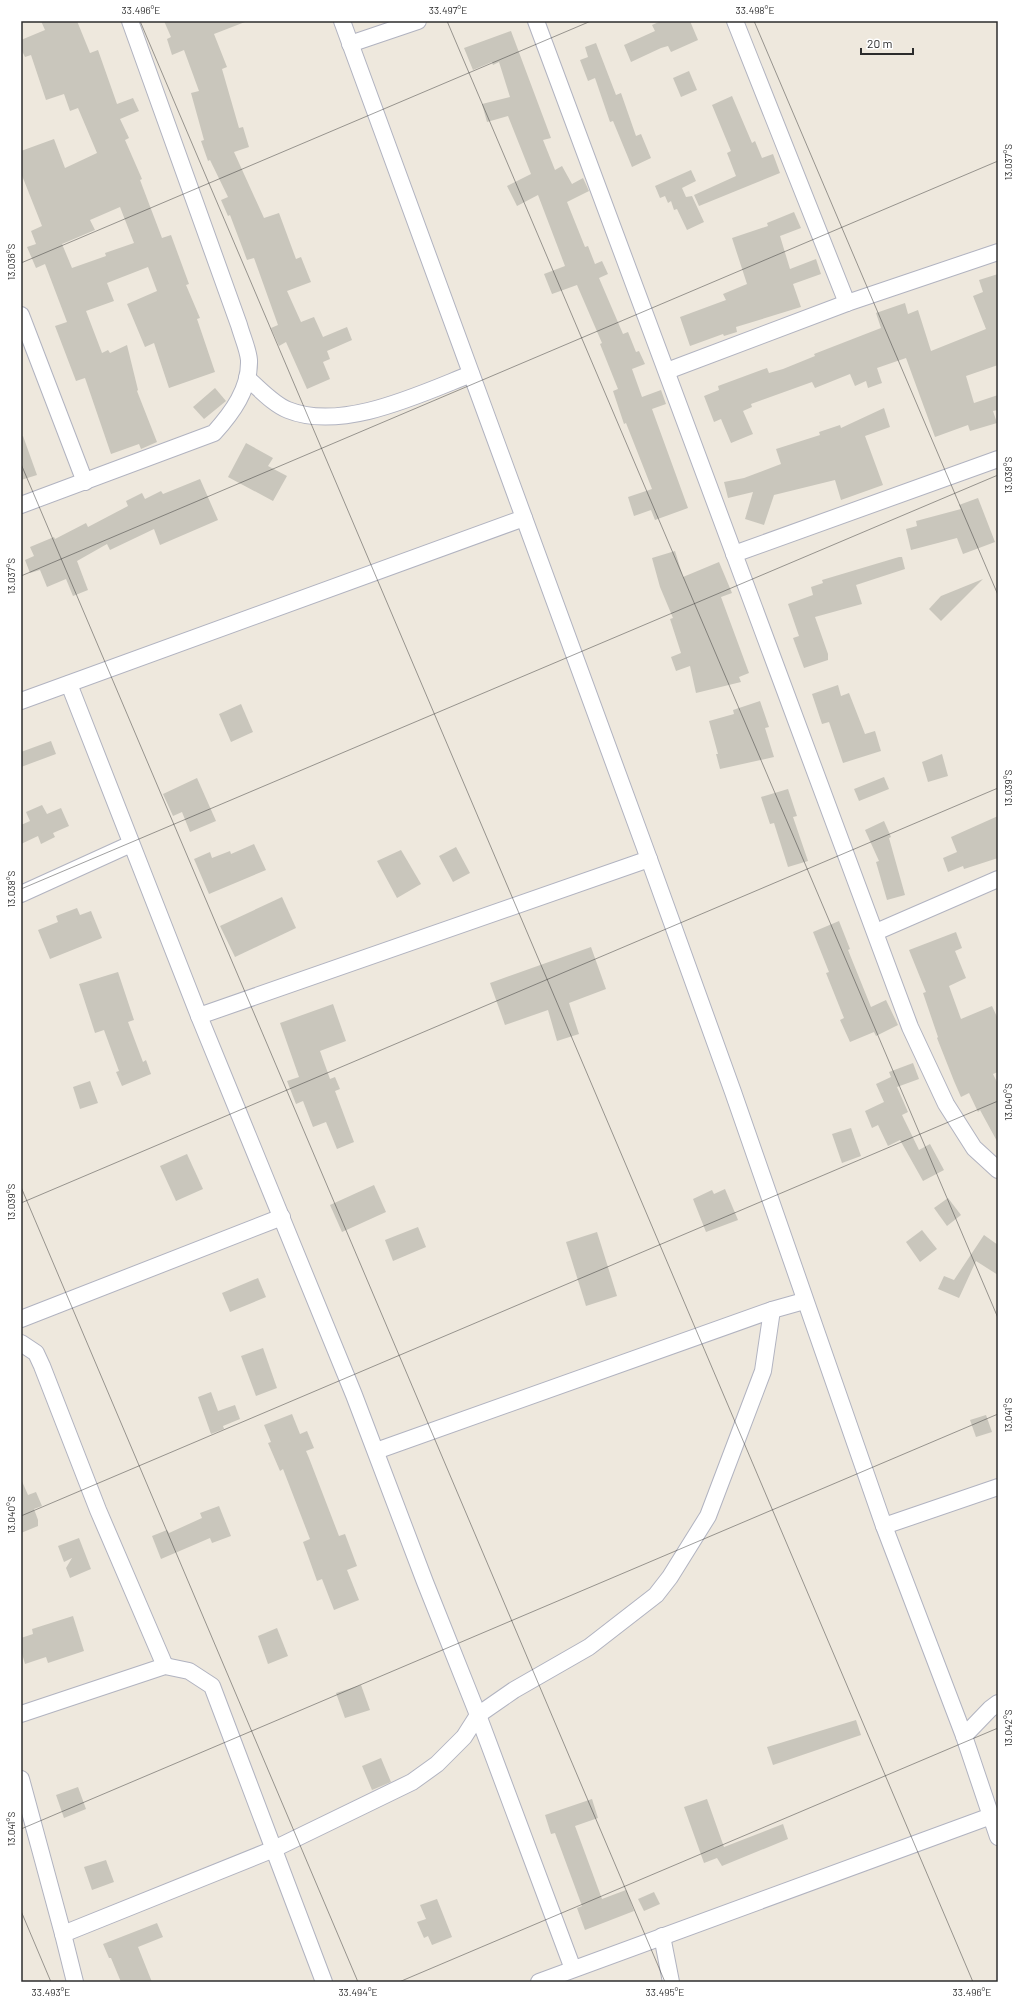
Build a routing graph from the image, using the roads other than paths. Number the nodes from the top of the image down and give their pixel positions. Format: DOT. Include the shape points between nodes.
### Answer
graph roads {
  1 [pos="130,21"];
  2 [pos="342,21"];
  3 [pos="418,21"];
  4 [pos="536,21"];
  5 [pos="735,21"];
  6 [pos="350,44"];
  7 [pos="998,252"];
  8 [pos="846,303"];
  9 [pos="21,315"];
  10 [pos="667,371"];
  11 [pos="471,374"];
  12 [pos="247,378"];
  13 [pos="998,459"];
  14 [pos="85,482"];
  15 [pos="21,505"];
  16 [pos="524,518"];
  17 [pos="734,554"];
  18 [pos="69,684"];
  19 [pos="21,701"];
  20 [pos="131,844"];
  21 [pos="649,860"];
  22 [pos="998,879"];
  23 [pos="21,894"];
  24 [pos="876,932"];
  25 [pos="198,1016"];
  26 [pos="998,1170"];
  27 [pos="282,1217"];
  28 [pos="804,1301"];
  29 [pos="772,1310"];
  30 [pos="21,1319"];
  31 [pos="21,1343"];
  32 [pos="376,1451"];
  33 [pos="998,1487"];
  34 [pos="884,1526"];
  35 [pos="165,1666"];
  36 [pos="998,1703"];
  37 [pos="21,1714"];
  38 [pos="478,1715"];
  39 [pos="964,1736"];
  40 [pos="21,1780"];
  41 [pos="991,1816"];
  42 [pos="998,1836"];
  43 [pos="274,1849"];
  44 [pos="63,1934"];
  45 [pos="662,1936"];
  46 [pos="573,1969"];
  47 [pos="75,1982"];
  48 [pos="324,1982"];
  49 [pos="539,1982"];
  50 [pos="671,1982"];
  1 -- 12 [label="street" via="239,325 249,359"];
  2 -- 6 [label="street"];
  3 -- 6 [label="street"];
  4 -- 10 [label="street"];
  5 -- 8 [label="street"];
  6 -- 11 [label="street"];
  7 -- 8 [label="street"];
  8 -- 10 [label="street"];
  9 -- 14 [label="street"];
  10 -- 17 [label="street"];
  11 -- 12 [label="street" via="384,406 354,415 335,417 306,415 288,410"];
  11 -- 16 [label="street"];
  12 -- 14 [label="street" via="232,413 214,433"];
  13 -- 17 [label="street"];
  14 -- 15 [label="street"];
  16 -- 18 [label="street"];
  16 -- 21 [label="street"];
  17 -- 24 [label="street"];
  18 -- 19 [label="street"];
  18 -- 20 [label="street"];
  20 -- 23 [label="street"];
  20 -- 25 [label="street"];
  21 -- 25 [label="street"];
  21 -- 28 [label="street" via="736,1100"];
  22 -- 24 [label="street"];
  24 -- 26 [label="street" via="910,1027 946,1104 974,1148"];
  25 -- 27 [label="street"];
  27 -- 30 [label="street"];
  27 -- 32 [label="street"];
  28 -- 29 [label="street"];
  28 -- 34 [label="street"];
  29 -- 32 [label="street"];
  29 -- 38 [label="street" via="763,1371 745,1421 708,1516 670,1577 656,1595 589,1647 514,1690"];
  31 -- 35 [label="street" via="36,1353 42,1366 98,1510"];
  32 -- 38 [label="street"];
  33 -- 34 [label="street"];
  34 -- 39 [label="street"];
  35 -- 37 [label="street"];
  35 -- 43 [label="street" via="188,1671 212,1686"];
  36 -- 39 [label="street"];
  38 -- 43 [label="street" via="464,1737 437,1764 412,1782"];
  38 -- 46 [label="street"];
  39 -- 41 [label="street"];
  40 -- 44 [label="street"];
  41 -- 42 [label="street"];
  41 -- 45 [label="street"];
  43 -- 44 [label="street"];
  43 -- 48 [label="street"];
  44 -- 47 [label="street"];
  45 -- 46 [label="street"];
  45 -- 50 [label="street"];
  46 -- 49 [label="street"];
}
